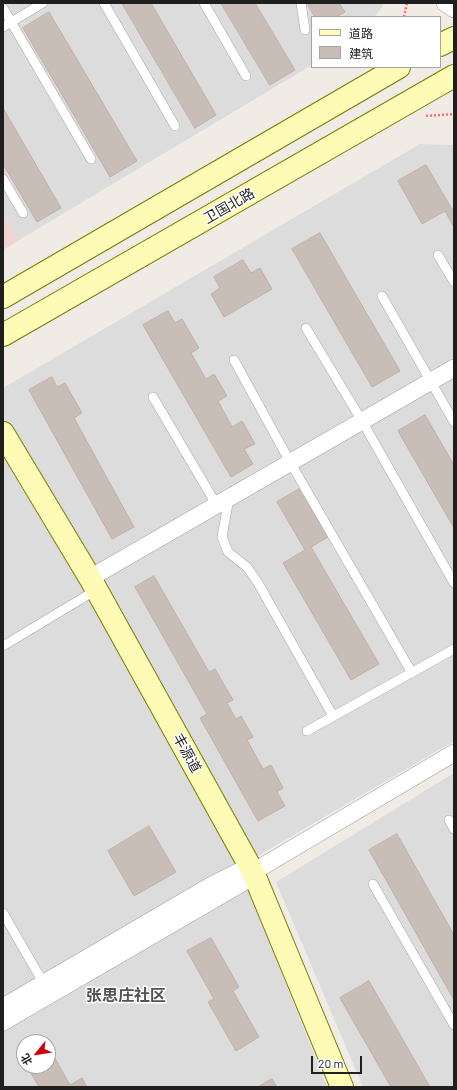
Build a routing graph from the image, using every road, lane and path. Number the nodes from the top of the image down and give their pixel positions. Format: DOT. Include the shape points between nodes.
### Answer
graph roads {
  1 [pos="43,3"];
  2 [pos="104,3"];
  3 [pos="204,3"];
  4 [pos="301,3"];
  5 [pos="407,3"];
  6 [pos="445,3"];
  7 [pos="3,8"];
  8 [pos="454,9"];
  9 [pos="404,16"];
  10 [pos="7,24"];
  11 [pos="305,30"];
  12 [pos="454,38"];
  13 [pos="441,44"];
  14 [pos="397,68"];
  15 [pos="246,76"];
  16 [pos="454,76"];
  17 [pos="454,114"];
  18 [pos="426,116"];
  19 [pos="175,126"];
  20 [pos="91,159"];
  21 [pos="3,179"];
  22 [pos="23,213"];
  23 [pos="438,255"];
  24 [pos="454,282"];
  25 [pos="382,296"];
  26 [pos="3,297"];
  27 [pos="306,328"];
  28 [pos="3,335"];
  29 [pos="234,360"];
  30 [pos="454,368"];
  31 [pos="430,381"];
  32 [pos="153,397"];
  33 [pos="362,421"];
  34 [pos="454,422"];
  35 [pos="3,433"];
  36 [pos="290,462"];
  37 [pos="223,500"];
  38 [pos="454,583"];
  39 [pos="93,584"];
  40 [pos="3,646"];
  41 [pos="454,649"];
  42 [pos="412,673"];
  43 [pos="333,716"];
  44 [pos="307,731"];
  45 [pos="454,753"];
  46 [pos="449,820"];
  47 [pos="454,829"];
  48 [pos="253,872"];
  49 [pos="373,884"];
  50 [pos="3,913"];
  51 [pos="44,984"];
  52 [pos="3,1007"];
  53 [pos="3,1022"];
  54 [pos="454,1025"];
  55 [pos="342,1087"];
  1 -- 10 [label="lane"];
  2 -- 19 [label="lane"];
  3 -- 15 [label="lane"];
  4 -- 11 [label="lane"];
  5 -- 9 [label="path"];
  6 -- 8 [label="street"];
  7 -- 10 [label="lane"];
  10 -- 20 [label="lane"];
  12 -- 13 [label="main road"];
  14 -- 26 [label="main road"];
  16 -- 28 [label="main road, 卫国北路"];
  17 -- 18 [label="path"];
  21 -- 22 [label="lane"];
  23 -- 24 [label="lane"];
  25 -- 31 [label="lane"];
  27 -- 33 [label="lane"];
  29 -- 36 [label="lane"];
  30 -- 31 [label="street"];
  31 -- 33 [label="street"];
  31 -- 34 [label="lane"];
  32 -- 37 [label="lane"];
  33 -- 36 [label="street"];
  33 -- 38 [label="lane"];
  35 -- 39 [label="main road, 丰源道"];
  36 -- 37 [label="street"];
  36 -- 42 [label="lane"];
  37 -- 39 [label="street"];
  37 -- 43 [label="lane" via="222,537 228,552 247,567 258,583"];
  39 -- 40 [label="lane"];
  39 -- 48 [label="main road, 丰源道"];
  41 -- 42 [label="lane"];
  42 -- 43 [label="lane"];
  43 -- 44 [label="lane"];
  45 -- 48 [label="street"];
  46 -- 47 [label="lane"];
  48 -- 51 [label="street" via="238,872 212,885"];
  48 -- 53 [label="street" via="242,883"];
  48 -- 55 [label="main road, 丰源道"];
  49 -- 54 [label="lane"];
  50 -- 51 [label="lane"];
  51 -- 52 [label="street"];
}
